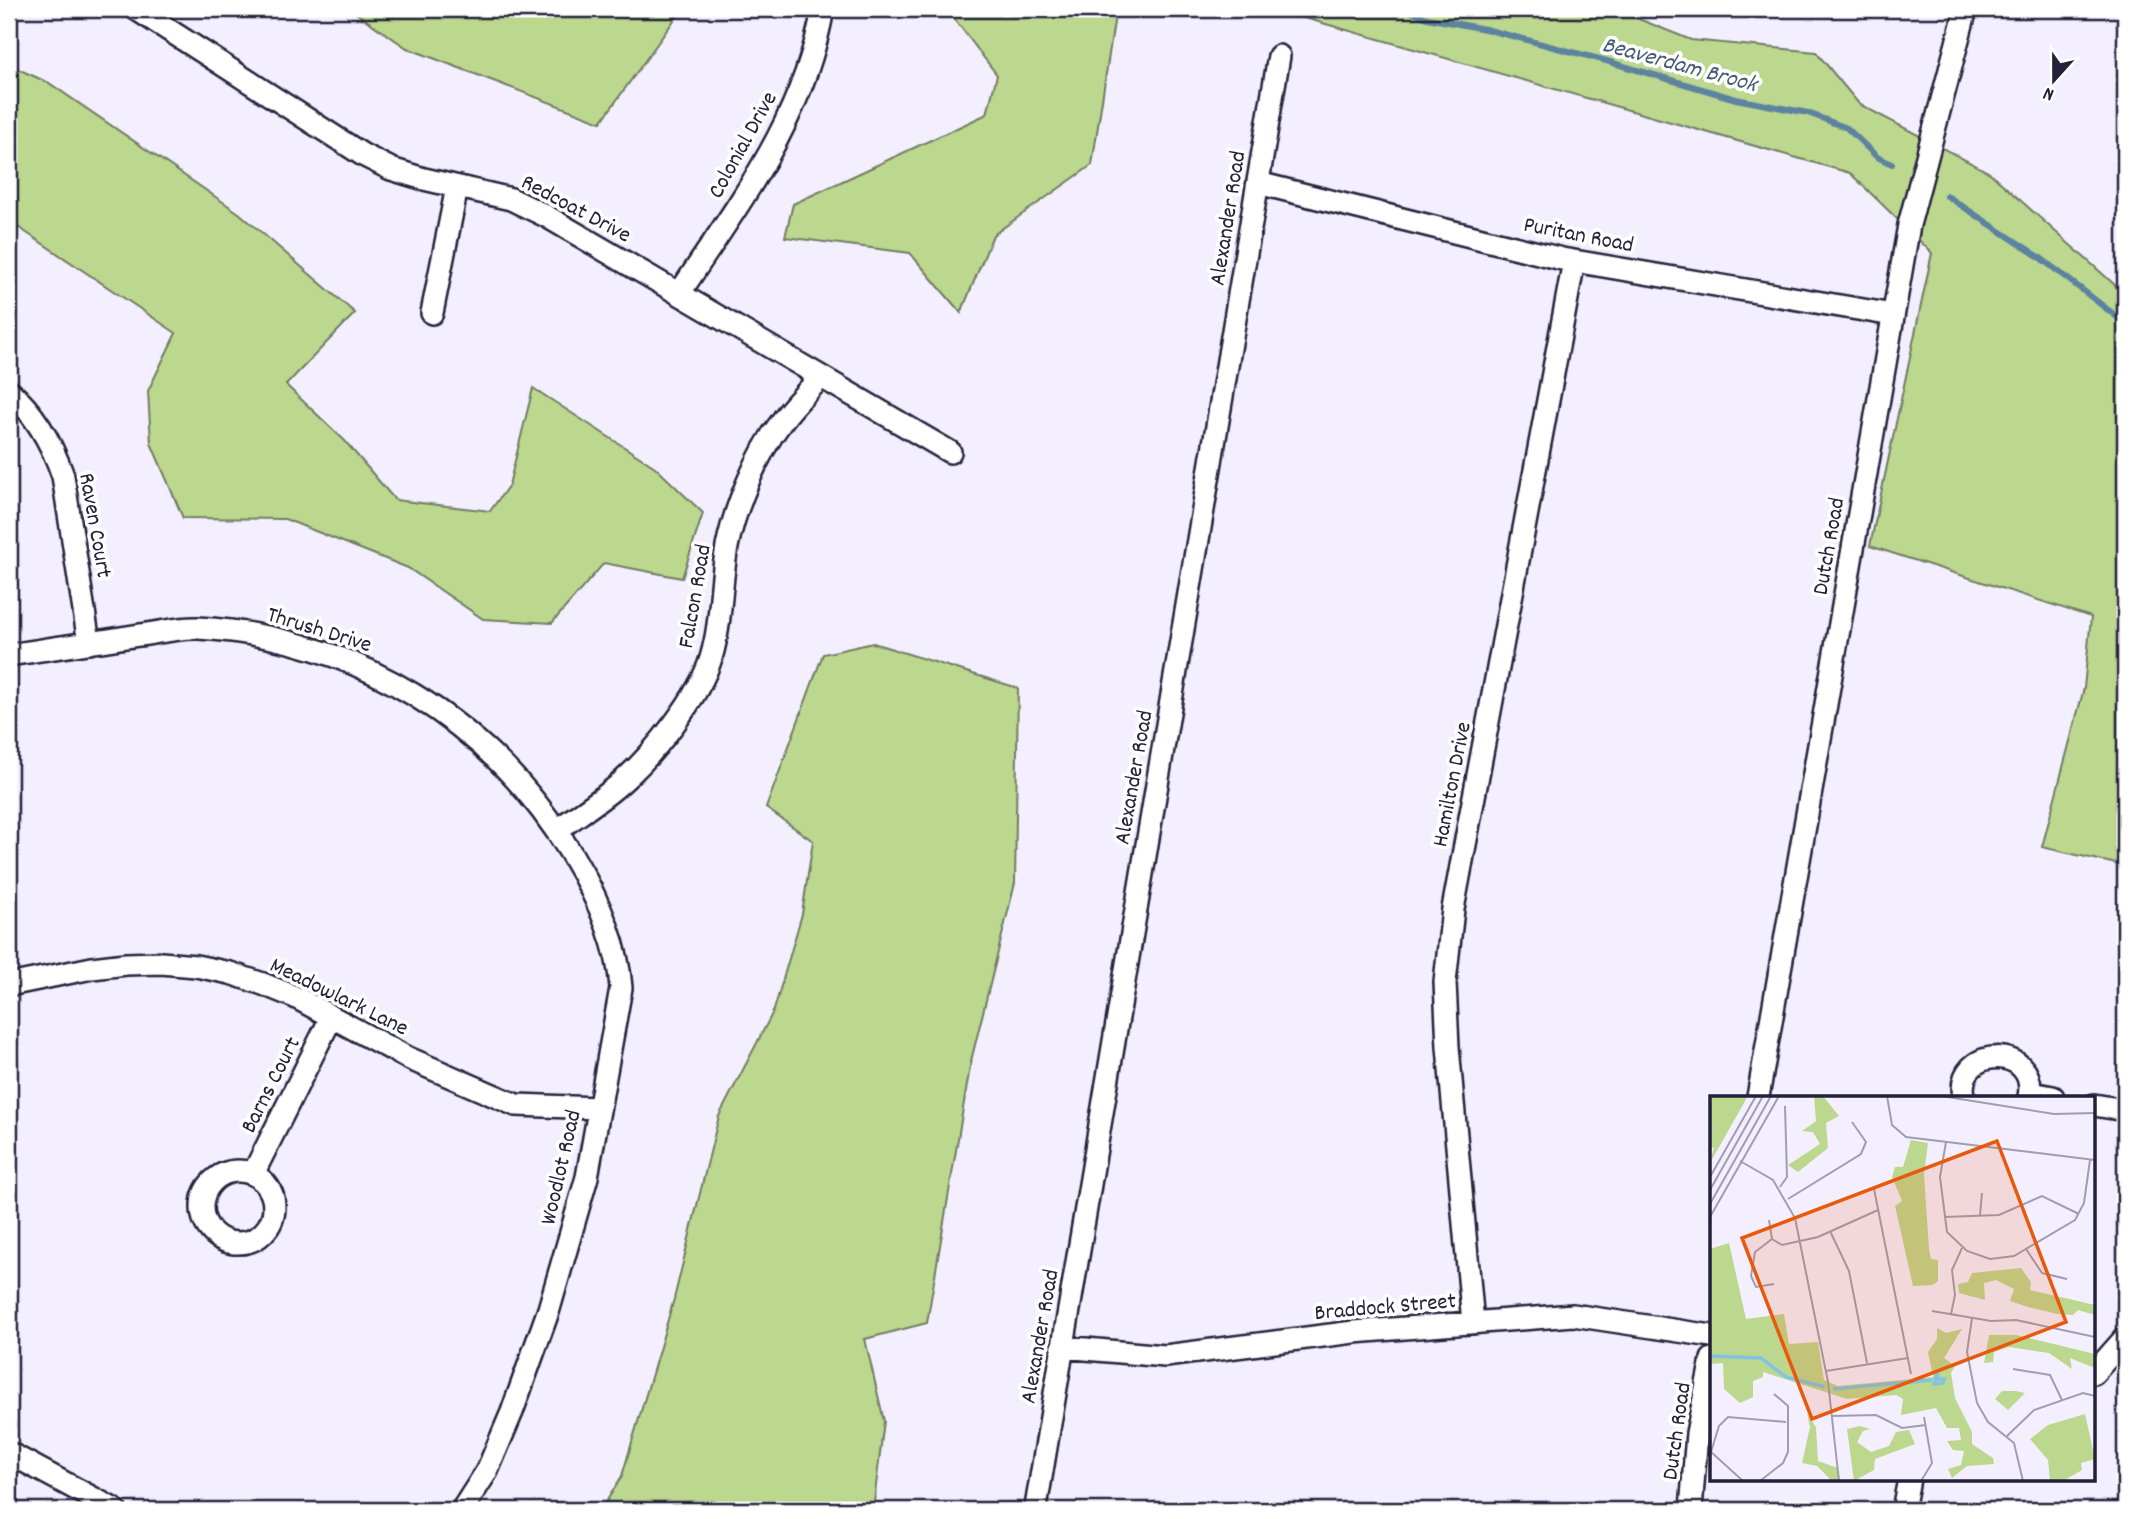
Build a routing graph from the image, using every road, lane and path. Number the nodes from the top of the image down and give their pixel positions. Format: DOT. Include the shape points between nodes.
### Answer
graph roads {
  1 [pos="136,9"];
  2 [pos="823,9"];
  3 [pos="1966,9"];
  4 [pos="1279,56"];
  5 [pos="1258,183"];
  6 [pos="457,187"];
  7 [pos="1574,261"];
  8 [pos="679,294"];
  9 [pos="432,313"];
  10 [pos="1894,315"];
  11 [pos="821,377"];
  12 [pos="9,391"];
  13 [pos="950,452"];
  14 [pos="89,643"];
  15 [pos="9,655"];
  16 [pos="557,830"];
  17 [pos="9,985"];
  18 [pos="331,1018"];
  19 [pos="2030,1095"];
  20 [pos="1758,1096"];
  21 [pos="1964,1096"];
  22 [pos="2096,1105"];
  23 [pos="600,1108"];
  24 [pos="2125,1110"];
  25 [pos="253,1174"];
  26 [pos="1473,1323"];
  27 [pos="1710,1336"];
  28 [pos="2125,1338"];
  29 [pos="1063,1347"];
  30 [pos="1710,1370"];
  31 [pos="2096,1371"];
  32 [pos="9,1453"];
  33 [pos="1909,1480"];
  34 [pos="1036,1507"];
  35 [pos="115,1510"];
  36 [pos="462,1510"];
  37 [pos="1691,1510"];
  38 [pos="1903,1510"];
  1 -- 6 [label="street, Redcoat Drive" via="363,155 391,169"];
  2 -- 8 [label="street, Colonial Drive" via="796,102 775,145"];
  3 -- 10 [label="street, Dutch Road" via="1909,225"];
  4 -- 5 [label="street, Alexander Road"];
  5 -- 7 [label="street, Puritan Road"];
  5 -- 29 [label="street, Alexander Road"];
  6 -- 8 [label="street, Redcoat Drive" via="511,199"];
  6 -- 9 [label="street"];
  7 -- 10 [label="street, Puritan Road"];
  7 -- 26 [label="street, Hamilton Drive" via="1453,909 1445,982"];
  8 -- 11 [label="street, Redcoat Drive"];
  10 -- 20 [label="street, Dutch Road"];
  11 -- 13 [label="street, Redcoat Drive"];
  11 -- 16 [label="street, Falcon Road" via="781,421 739,505 727,547 711,659 694,696 625,780"];
  12 -- 14 [label="street, Raven Court" via="38,424 57,458"];
  14 -- 15 [label="street, Thrush Drive"];
  14 -- 16 [label="street, Thrush Drive" via="194,627 288,641 334,656 421,698 461,726 497,758"];
  16 -- 23 [label="street, Woodlot Road" via="584,874 619,964 621,988"];
  17 -- 18 [label="street, Meadowlark Lane" via="126,964 196,966 263,984"];
  18 -- 23 [label="street, Meadowlark Lane" via="516,1105"];
  18 -- 25 [label="street, Barns Court"];
  19 -- 21 [label="street" via="2025,1072 2002,1057 1978,1062 1968,1072"];
  22 -- 24 [label="street"];
  23 -- 36 [label="street, Woodlot Road" via="587,1177 549,1309 487,1471"];
  26 -- 27 [label="street, Braddock Street" via="1573,1315"];
  26 -- 29 [label="street, Braddock Street" via="1354,1332 1165,1356"];
  28 -- 31 [label="street"];
  29 -- 34 [label="street, Alexander Road"];
  30 -- 37 [label="street, Dutch Road"];
  32 -- 35 [label="street"];
  33 -- 38 [label="street"];
}
